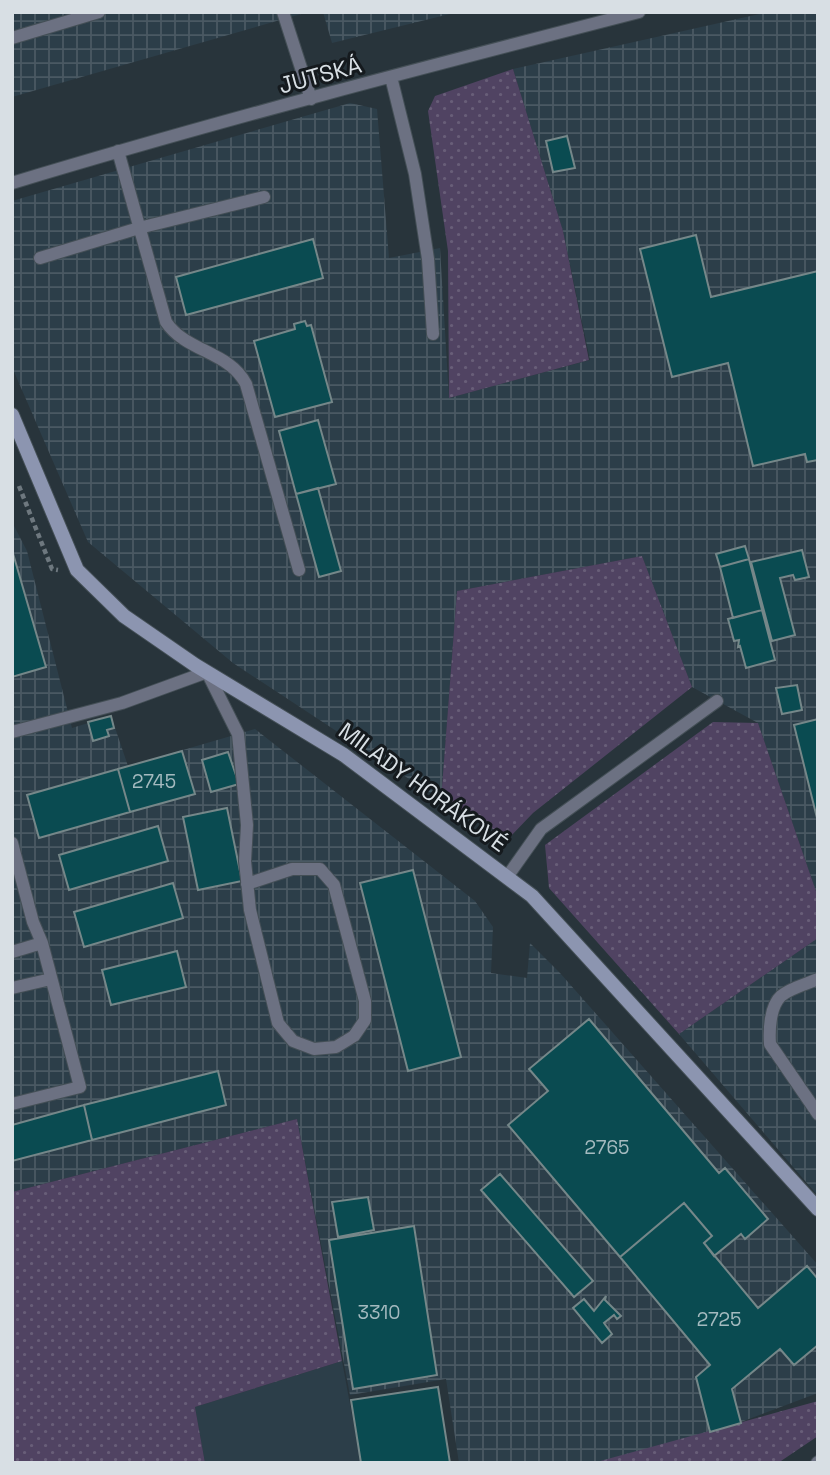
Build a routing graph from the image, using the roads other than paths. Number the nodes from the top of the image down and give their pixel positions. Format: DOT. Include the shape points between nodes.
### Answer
graph roads {
  1 [pos="99,12"];
  2 [pos="283,12"];
  3 [pos="639,12"];
  4 [pos="12,37"];
  5 [pos="391,77"];
  6 [pos="311,99"];
  7 [pos="118,151"];
  8 [pos="12,183"];
  9 [pos="264,197"];
  10 [pos="139,228"];
  11 [pos="40,258"];
  12 [pos="433,334"];
  13 [pos="12,415"];
  14 [pos="299,570"];
  15 [pos="207,671"];
  16 [pos="718,701"];
  17 [pos="12,732"];
  18 [pos="12,843"];
  19 [pos="507,877"];
  20 [pos="247,884"];
  21 [pos="42,943"];
  22 [pos="12,951"];
  23 [pos="51,979"];
  24 [pos="818,979"];
  25 [pos="12,988"];
  26 [pos="12,1104"];
  27 [pos="818,1114"];
  28 [pos="818,1209"];
  1 -- 4 [label="lane"];
  2 -- 6 [label="lane"];
  3 -- 5 [label="lane, JUTSKÁ"];
  5 -- 6 [label="lane, JUTSKÁ"];
  5 -- 12 [label="lane" via="415,174"];
  6 -- 7 [label="lane, JUTSKÁ"];
  7 -- 8 [label="lane, JUTSKÁ"];
  7 -- 10 [label="lane"];
  9 -- 10 [label="lane"];
  10 -- 11 [label="lane"];
  10 -- 14 [label="lane" via="166,322 184,341 239,371 246,384"];
  13 -- 15 [label="street, MILADY HORÁKOVÉ" via="77,570 124,616"];
  15 -- 17 [label="lane" via="122,702"];
  15 -- 19 [label="street, MILADY HORÁKOVÉ" via="344,755"];
  15 -- 20 [label="lane" via="238,734 247,825"];
  16 -- 19 [label="lane" via="541,829"];
  18 -- 21 [label="lane"];
  19 -- 28 [label="street, MILADY HORÁKOVÉ" via="532,895"];
  20 -- 20 [label="lane" via="278,1023 293,1041 314,1049 336,1046 354,1036 365,1020 365,1001 334,885 320,869 292,869"];
  21 -- 22 [label="lane"];
  21 -- 23 [label="lane"];
  23 -- 25 [label="lane"];
  23 -- 26 [label="lane" via="80,1087"];
  24 -- 27 [label="lane" via="782,995 769,1033 770,1044"];
}
